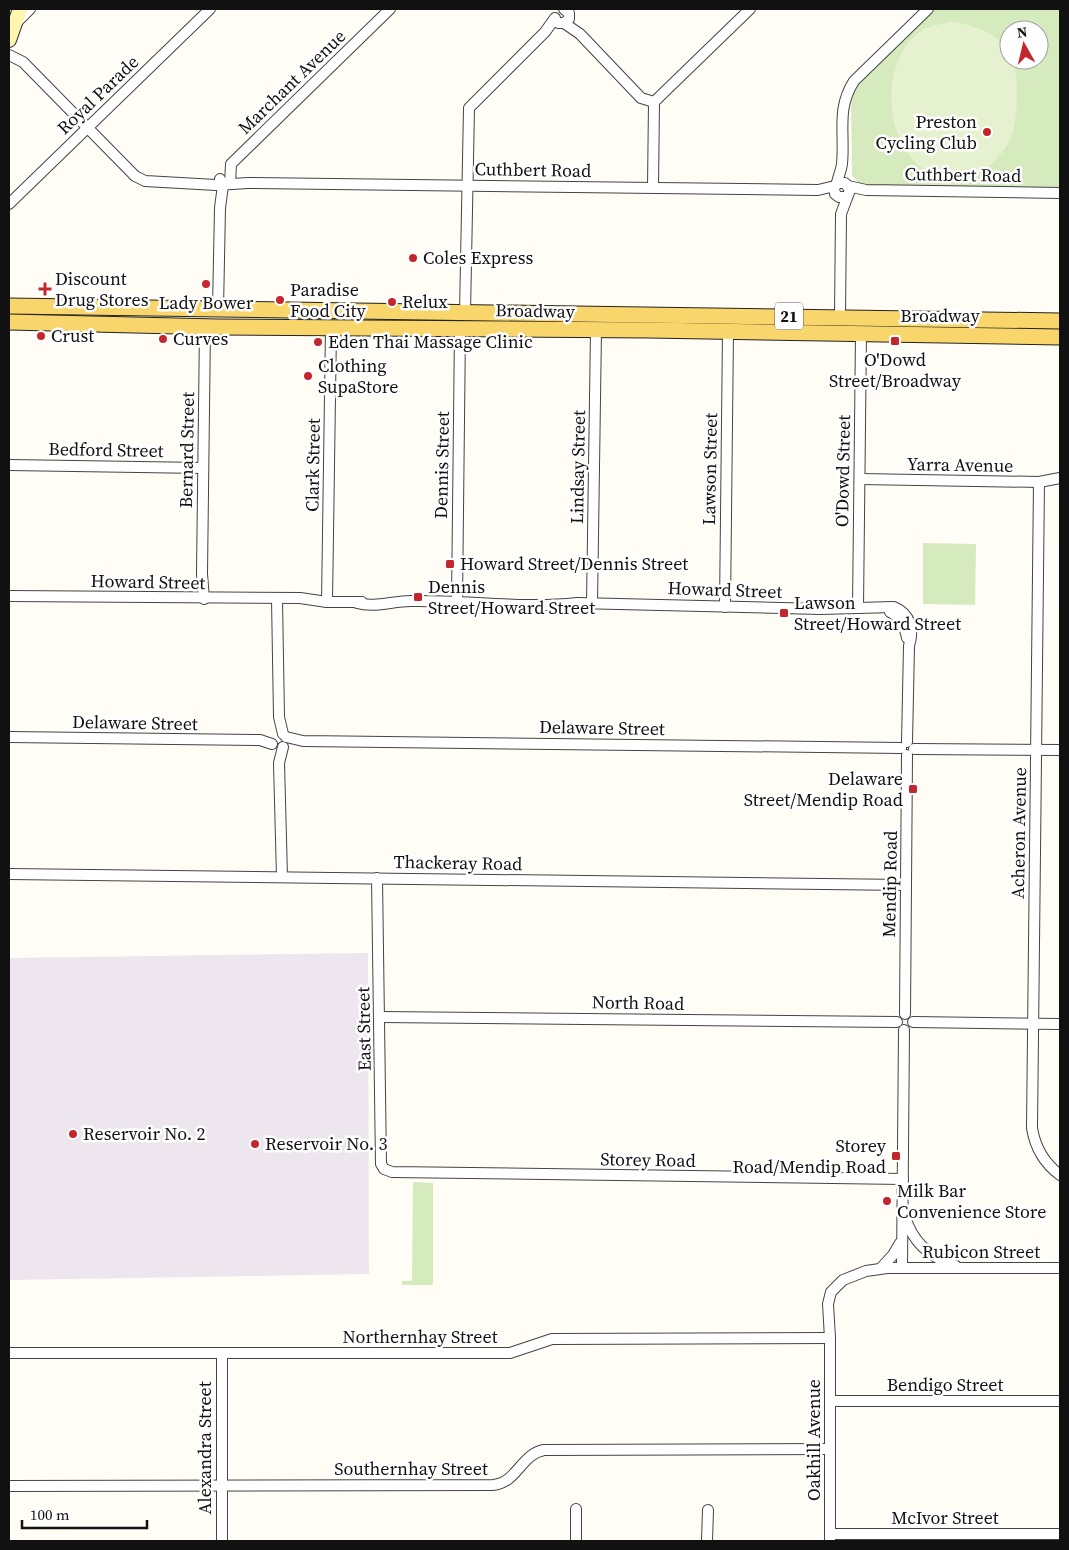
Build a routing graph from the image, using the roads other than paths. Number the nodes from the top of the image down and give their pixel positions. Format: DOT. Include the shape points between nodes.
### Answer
graph roads {
  1 [pos="20,9"];
  2 [pos="30,9"];
  3 [pos="210,9"];
  4 [pos="390,9"];
  5 [pos="750,9"];
  6 [pos="928,9"];
  7 [pos="562,13"];
  8 [pos="14,25"];
  9 [pos="9,40"];
  10 [pos="9,55"];
  11 [pos="654,102"];
  12 [pos="88,127"];
  13 [pos="224,182"];
  14 [pos="467,185"];
  15 [pos="652,187"];
  16 [pos="842,190"];
  17 [pos="1060,193"];
  18 [pos="9,204"];
  19 [pos="10,306"];
  20 [pos="212,309"];
  21 [pos="399,311"];
  22 [pos="465,313"];
  23 [pos="644,315"];
  24 [pos="840,316"];
  25 [pos="955,320"];
  26 [pos="1060,320"];
  27 [pos="10,322"];
  28 [pos="212,327"];
  29 [pos="331,328"];
  30 [pos="399,328"];
  31 [pos="460,329"];
  32 [pos="596,330"];
  33 [pos="649,330"];
  34 [pos="728,332"];
  35 [pos="861,334"];
  36 [pos="961,335"];
  37 [pos="1060,337"];
  38 [pos="9,465"];
  39 [pos="203,468"];
  40 [pos="1060,478"];
  41 [pos="860,479"];
  42 [pos="1039,482"];
  43 [pos="9,596"];
  44 [pos="202,598"];
  45 [pos="282,599"];
  46 [pos="327,602"];
  47 [pos="457,602"];
  48 [pos="592,604"];
  49 [pos="725,607"];
  50 [pos="858,608"];
  51 [pos="898,613"];
  52 [pos="9,737"];
  53 [pos="279,741"];
  54 [pos="907,748"];
  55 [pos="1036,750"];
  56 [pos="1060,750"];
  57 [pos="9,874"];
  58 [pos="282,877"];
  59 [pos="377,878"];
  60 [pos="906,885"];
  61 [pos="380,1016"];
  62 [pos="909,1018"];
  63 [pos="897,1022"];
  64 [pos="1032,1024"];
  65 [pos="1060,1024"];
  66 [pos="904,1030"];
  67 [pos="392,1172"];
  68 [pos="1060,1175"];
  69 [pos="903,1178"];
  70 [pos="902,1205"];
  71 [pos="902,1237"];
  72 [pos="880,1268"];
  73 [pos="902,1268"];
  74 [pos="963,1268"];
  75 [pos="1060,1268"];
  76 [pos="830,1338"];
  77 [pos="9,1353"];
  78 [pos="222,1354"];
  79 [pos="830,1401"];
  80 [pos="1060,1401"];
  81 [pos="830,1449"];
  82 [pos="9,1486"];
  83 [pos="222,1486"];
  84 [pos="576,1510"];
  85 [pos="708,1510"];
  86 [pos="1060,1534"];
  87 [pos="830,1538"];
  88 [pos="222,1541"];
  89 [pos="576,1541"];
  90 [pos="708,1541"];
  1 -- 8 [label="main road"];
  2 -- 8 [label="street"];
  3 -- 12 [label="street, Royal Parade"];
  4 -- 13 [label="street, Marchant Avenue" via="231,164"];
  5 -- 11 [label="street"];
  6 -- 16 [label="street" via="854,81 845,94 842,109"];
  7 -- 11 [label="street" via="641,98"];
  7 -- 14 [label="street" via="469,108"];
  8 -- 9 [label="main road"];
  10 -- 12 [label="street, Cuthbert Road" via="23,62"];
  11 -- 15 [label="street"];
  12 -- 13 [label="street, Cuthbert Road" via="135,176 145,181"];
  12 -- 18 [label="street, Royal Parade"];
  13 -- 14 [label="street, Cuthbert Road"];
  13 -- 20 [label="street"];
  14 -- 15 [label="street, Cuthbert Road"];
  14 -- 22 [label="street"];
  15 -- 16 [label="street, Cuthbert Road"];
  16 -- 17 [label="street, Cuthbert Road"];
  16 -- 24 [label="street"];
  19 -- 20 [label="main road, Broadway / 21"];
  19 -- 27 [label="main road"];
  20 -- 21 [label="main road, Broadway / 21"];
  20 -- 28 [label="main road"];
  21 -- 22 [label="main road, Broadway / 21"];
  21 -- 30 [label="main road"];
  22 -- 23 [label="main road, Broadway / 21"];
  23 -- 24 [label="main road, Broadway / 21"];
  23 -- 33 [label="main road"];
  24 -- 25 [label="main road, Broadway / 21"];
  25 -- 26 [label="main road, Broadway / 21"];
  25 -- 36 [label="main road"];
  27 -- 28 [label="main road, Broadway / 21"];
  28 -- 29 [label="main road, Broadway / 21"];
  28 -- 39 [label="street, Bernard Street"];
  29 -- 30 [label="main road, Broadway / 21"];
  29 -- 46 [label="street, Clark Street"];
  30 -- 31 [label="main road, Broadway / 21"];
  31 -- 32 [label="main road, Broadway / 21"];
  31 -- 47 [label="street, Dennis Street"];
  32 -- 33 [label="main road, Broadway / 21"];
  32 -- 48 [label="street, Lindsay Street"];
  33 -- 34 [label="main road, Broadway / 21"];
  34 -- 35 [label="main road, Broadway / 21"];
  34 -- 49 [label="street, Lawson Street"];
  35 -- 36 [label="main road, Broadway / 21"];
  35 -- 41 [label="street, O'Dowd Street"];
  36 -- 37 [label="main road, Broadway / 21"];
  38 -- 39 [label="street, Bedford Street"];
  39 -- 44 [label="street, Bernard Street"];
  40 -- 42 [label="street, Yarra Avenue"];
  41 -- 42 [label="street, Yarra Avenue"];
  41 -- 50 [label="street, O'Dowd Street"];
  42 -- 55 [label="street, Acheron Avenue"];
  43 -- 44 [label="street, Howard Street"];
  44 -- 45 [label="street, Howard Street"];
  45 -- 46 [label="street, Howard Street" via="309,604"];
  45 -- 53 [label="street"];
  46 -- 47 [label="street, Howard Street" via="373,606 410,601"];
  47 -- 48 [label="street, Howard Street" via="545,607"];
  48 -- 49 [label="street, Howard Street"];
  49 -- 50 [label="street, Howard Street"];
  50 -- 51 [label="street, Howard Street" via="887,606"];
  51 -- 54 [label="street, Mendip Road" via="910,620 911,626"];
  52 -- 53 [label="street, Delaware Street"];
  53 -- 54 [label="street, Delaware Street"];
  53 -- 58 [label="street"];
  54 -- 55 [label="street, Delaware Street"];
  54 -- 60 [label="street, Mendip Road"];
  55 -- 56 [label="street, Delaware Street"];
  55 -- 64 [label="street, Acheron Avenue"];
  57 -- 58 [label="street, Thackeray Road"];
  58 -- 59 [label="street, Thackeray Road"];
  59 -- 60 [label="street, Thackeray Road"];
  59 -- 61 [label="street, East Street"];
  60 -- 62 [label="street, Mendip Road"];
  61 -- 63 [label="street, North Road"];
  61 -- 67 [label="street, East Street" via="381,1164"];
  62 -- 63 [label="street" via="898,1017"];
  62 -- 64 [label="street"];
  62 -- 66 [label="street" via="911,1028"];
  63 -- 66 [label="street"];
  64 -- 65 [label="street"];
  64 -- 68 [label="street, Acheron Avenue" via="1033,1137 1042,1157"];
  66 -- 69 [label="street"];
  67 -- 69 [label="street, Storey Road"];
  69 -- 70 [label="street"];
  70 -- 71 [label="street"];
  70 -- 74 [label="street" via="908,1226 921,1246 940,1259"];
  71 -- 72 [label="street" via="895,1252"];
  71 -- 73 [label="street"];
  72 -- 73 [label="street, Oakhill Avenue"];
  72 -- 76 [label="street, Oakhill Avenue" via="846,1279 833,1288 828,1304"];
  73 -- 74 [label="street, Rubicon Street"];
  73 -- 76 [label="street, Oakhill Avenue" via="866,1278 841,1290 833,1307"];
  74 -- 75 [label="street, Rubicon Street"];
  76 -- 78 [label="street, Northernhay Street" via="552,1339 510,1353"];
  76 -- 79 [label="street, Oakhill Avenue"];
  77 -- 78 [label="street, Northernhay Street"];
  78 -- 83 [label="street, Alexandra Street"];
  79 -- 80 [label="street, Bendigo Street"];
  79 -- 81 [label="street, Oakhill Avenue"];
  81 -- 83 [label="street, Southernhay Street" via="548,1449 532,1454 509,1480 501,1484"];
  81 -- 87 [label="street, Oakhill Avenue"];
  82 -- 83 [label="street, Southernhay Street"];
  83 -- 88 [label="street, Alexandra Street"];
  84 -- 89 [label="street"];
  85 -- 90 [label="street"];
  86 -- 87 [label="street, McIvor Street"];
}
